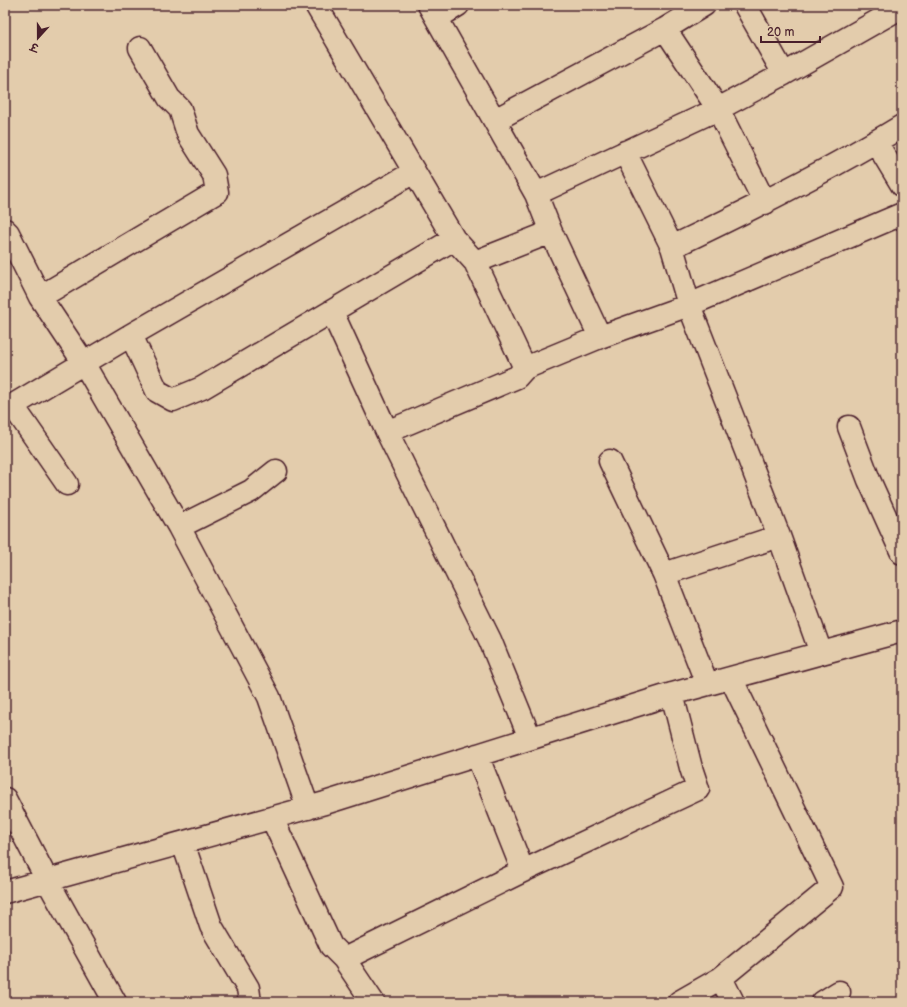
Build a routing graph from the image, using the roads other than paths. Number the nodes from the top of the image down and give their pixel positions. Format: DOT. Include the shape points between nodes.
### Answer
graph roads {
  1 [pos="316,5"];
  2 [pos="458,5"];
  3 [pos="704,5"];
  4 [pos="745,5"];
  5 [pos="902,7"];
  6 [pos="433,11"];
  7 [pos="665,29"];
  8 [pos="140,48"];
  9 [pos="784,74"];
  10 [pos="718,109"];
  11 [pos="495,120"];
  12 [pos="902,126"];
  13 [pos="876,142"];
  14 [pos="625,152"];
  15 [pos="414,172"];
  16 [pos="902,185"];
  17 [pos="536,194"];
  18 [pos="765,203"];
  19 [pos="902,214"];
  20 [pos="5,230"];
  21 [pos="551,232"];
  22 [pos="454,239"];
  23 [pos="672,248"];
  24 [pos="475,262"];
  25 [pos="40,297"];
  26 [pos="690,305"];
  27 [pos="332,312"];
  28 [pos="131,335"];
  29 [pos="600,337"];
  30 [pos="84,363"];
  31 [pos="525,368"];
  32 [pos="9,408"];
  33 [pos="849,427"];
  34 [pos="387,432"];
  35 [pos="610,461"];
  36 [pos="276,471"];
  37 [pos="67,484"];
  38 [pos="179,527"];
  39 [pos="779,536"];
  40 [pos="902,553"];
  41 [pos="664,574"];
  42 [pos="902,631"];
  43 [pos="821,653"];
  44 [pos="731,678"];
  45 [pos="707,684"];
  46 [pos="672,694"];
  47 [pos="530,738"];
  48 [pos="477,755"];
  49 [pos="5,799"];
  50 [pos="308,808"];
  51 [pos="272,818"];
  52 [pos="183,843"];
  53 [pos="523,871"];
  54 [pos="47,880"];
  55 [pos="5,892"];
  56 [pos="344,959"];
  57 [pos="721,978"];
  58 [pos="114,1002"];
  59 [pos="250,1002"];
  60 [pos="372,1002"];
  61 [pos="679,1002"];
  62 [pos="733,1002"];
  1 -- 15 [label="street"];
  2 -- 6 [label="street"];
  3 -- 7 [label="street"];
  4 -- 9 [label="street"];
  5 -- 9 [label="street"];
  6 -- 11 [label="street"];
  7 -- 10 [label="street"];
  7 -- 11 [label="street"];
  8 -- 25 [label="street" via="169,98 180,109 188,134 214,175 217,192"];
  9 -- 10 [label="street"];
  10 -- 14 [label="street"];
  10 -- 18 [label="street"];
  11 -- 17 [label="street"];
  12 -- 13 [label="street"];
  13 -- 16 [label="street"];
  13 -- 18 [label="street"];
  14 -- 17 [label="street"];
  14 -- 23 [label="street"];
  15 -- 22 [label="street"];
  15 -- 28 [label="street"];
  17 -- 21 [label="street"];
  18 -- 23 [label="street"];
  19 -- 26 [label="street"];
  20 -- 25 [label="street"];
  21 -- 24 [label="street"];
  21 -- 29 [label="street"];
  22 -- 24 [label="street"];
  22 -- 27 [label="street"];
  23 -- 26 [label="street"];
  24 -- 31 [label="street"];
  25 -- 30 [label="street"];
  26 -- 29 [label="street"];
  26 -- 39 [label="street"];
  27 -- 28 [label="street" via="202,388 173,400 157,390"];
  27 -- 34 [label="street"];
  28 -- 30 [label="street"];
  29 -- 31 [label="street"];
  30 -- 32 [label="street"];
  30 -- 38 [label="street"];
  31 -- 34 [label="street" via="517,376"];
  32 -- 37 [label="street"];
  33 -- 40 [label="street" via="869,480"];
  34 -- 47 [label="street" via="490,640"];
  35 -- 41 [label="street"];
  36 -- 38 [label="street" via="251,491"];
  38 -- 50 [label="street" via="269,697"];
  39 -- 41 [label="street"];
  39 -- 43 [label="street"];
  41 -- 45 [label="street"];
  42 -- 43 [label="street"];
  43 -- 44 [label="street"];
  44 -- 45 [label="street"];
  44 -- 57 [label="street" via="832,887"];
  45 -- 46 [label="street"];
  46 -- 47 [label="street"];
  46 -- 53 [label="street" via="698,788"];
  47 -- 48 [label="street"];
  48 -- 50 [label="street"];
  48 -- 53 [label="street"];
  49 -- 54 [label="street"];
  50 -- 51 [label="street"];
  51 -- 52 [label="street"];
  51 -- 56 [label="street" via="331,946"];
  52 -- 54 [label="street"];
  52 -- 59 [label="street" via="210,926 248,988"];
  53 -- 56 [label="street"];
  54 -- 55 [label="street"];
  54 -- 58 [label="street"];
  56 -- 60 [label="street"];
  57 -- 61 [label="street"];
  57 -- 62 [label="street"];
}
